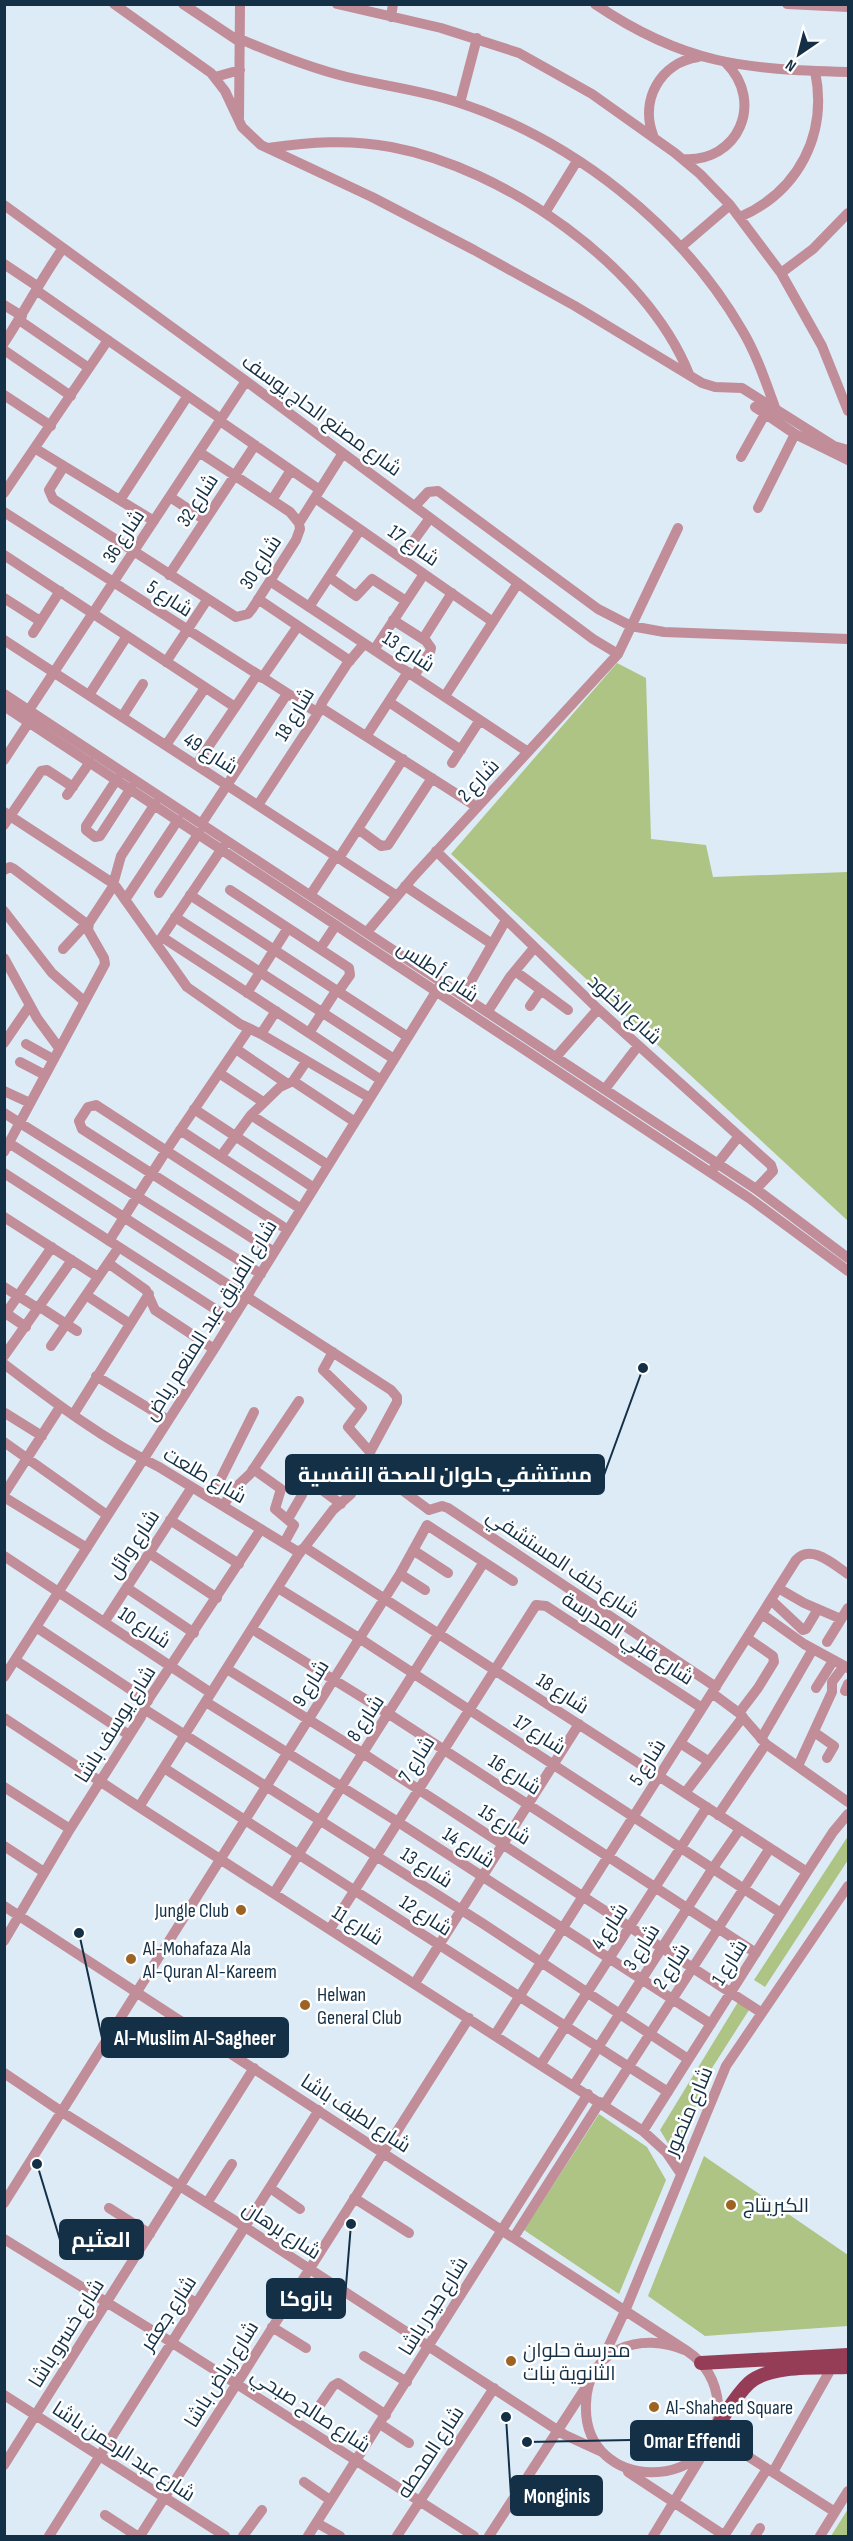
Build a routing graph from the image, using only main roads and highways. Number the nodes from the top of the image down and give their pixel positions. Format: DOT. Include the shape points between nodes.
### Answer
graph roads {
  1 [pos="849,2355"];
  2 [pos="701,2363"];
  3 [pos="849,2367"];
  4 [pos="714,2431"];
  1 -- 2 [label="main road"];
  3 -- 4 [label="main road" via="777,2371 757,2377 742,2391"];
}
